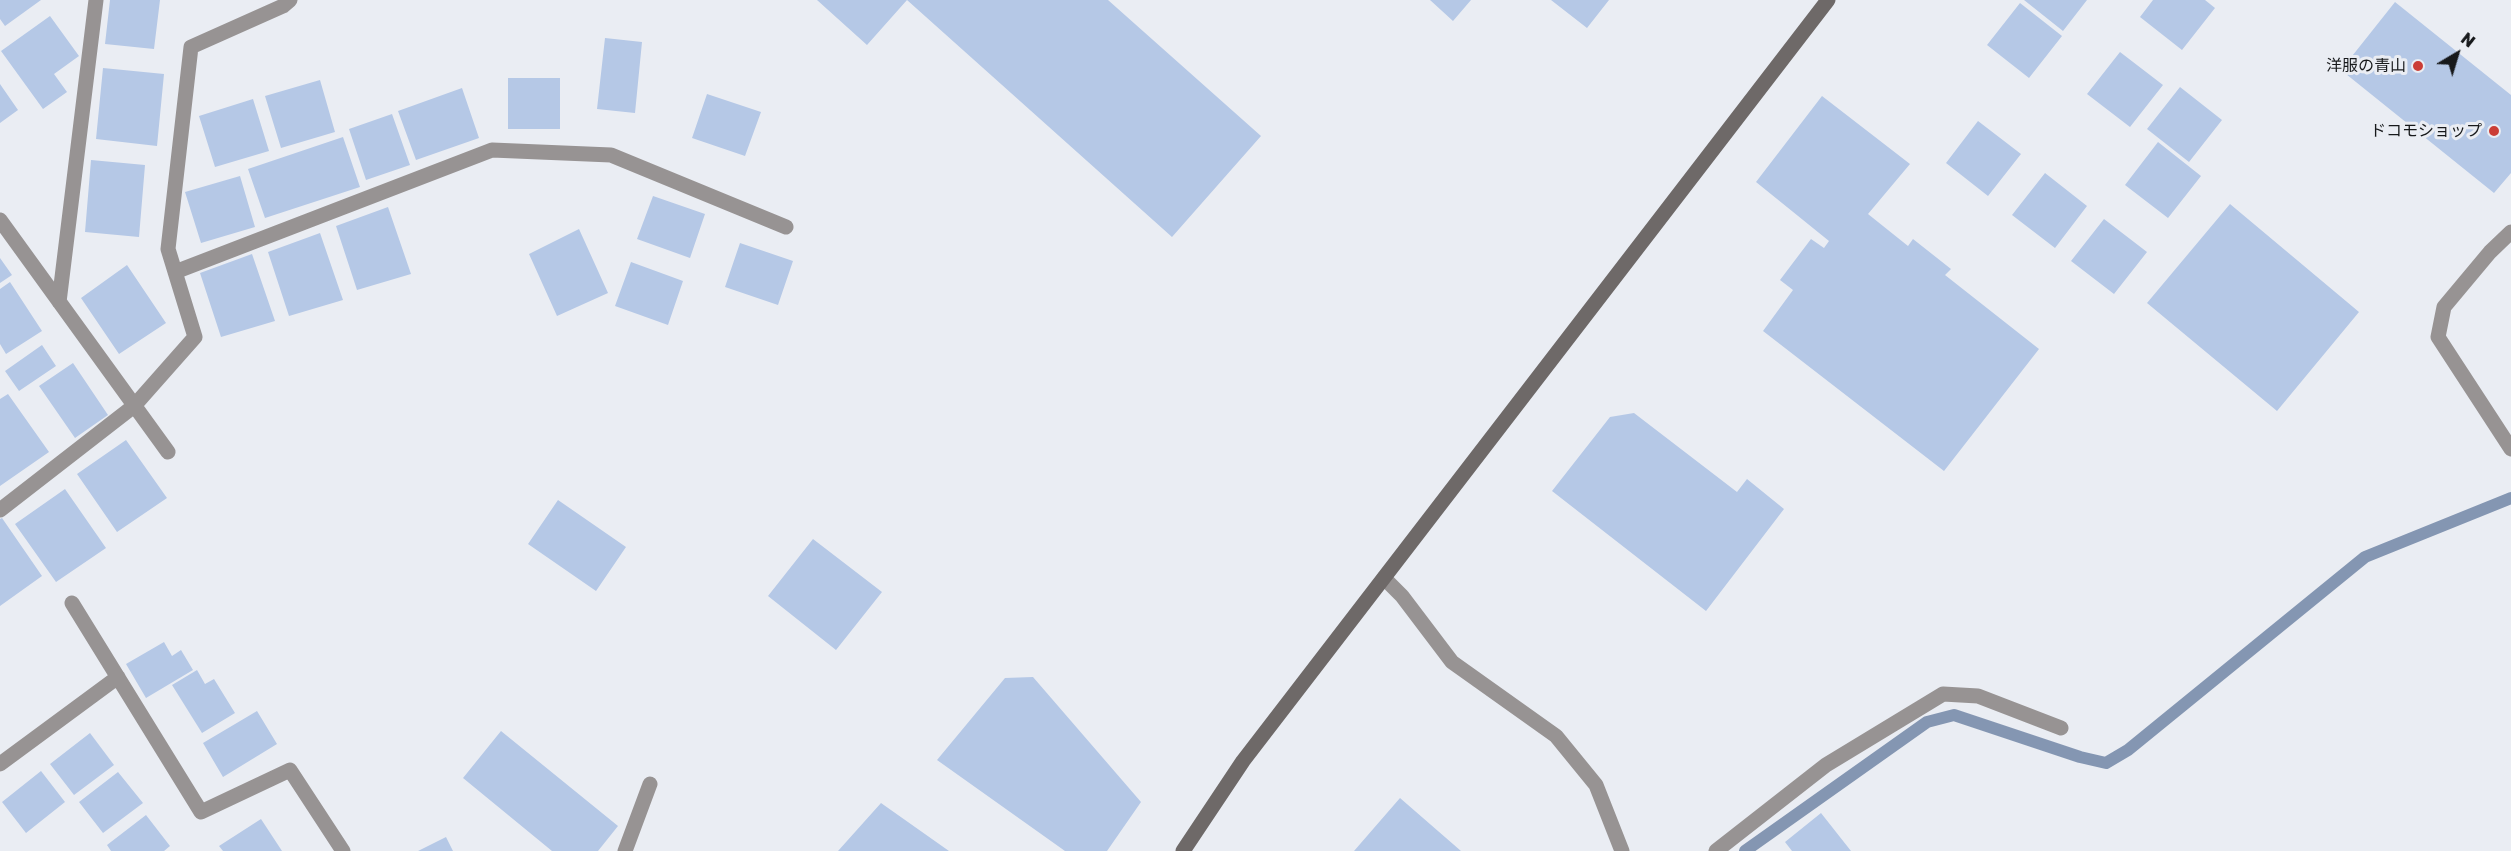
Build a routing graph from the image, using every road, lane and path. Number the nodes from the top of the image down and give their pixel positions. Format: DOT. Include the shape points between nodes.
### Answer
graph roads {
  1 [pos="96,0"];
  2 [pos="290,0"];
  3 [pos="1828,0"];
  4 [pos="0,220"];
  5 [pos="786,227"];
  6 [pos="2511,232"];
  7 [pos="175,272"];
  8 [pos="59,302"];
  9 [pos="134,406"];
  10 [pos="2511,449"];
  11 [pos="168,452"];
  12 [pos="0,510"];
  13 [pos="1384,578"];
  14 [pos="72,603"];
  15 [pos="118,677"];
  16 [pos="2061,728"];
  17 [pos="0,764"];
  18 [pos="650,784"];
  19 [pos="343,851"];
  20 [pos="625,851"];
  21 [pos="1183,851"];
  22 [pos="1622,851"];
  23 [pos="1716,851"];
  1 -- 8 [label="street"];
  2 -- 7 [label="street" via="191,47 168,249"];
  3 -- 13 [label="street"];
  4 -- 8 [label="street"];
  5 -- 7 [label="street" via="611,155 492,150"];
  6 -- 10 [label="street" via="2444,307 2438,337"];
  7 -- 9 [label="street" via="195,337"];
  8 -- 9 [label="street"];
  9 -- 11 [label="street"];
  9 -- 12 [label="street"];
  13 -- 21 [label="street" via="1243,761"];
  13 -- 22 [label="street" via="1452,662 1556,736 1596,785"];
  14 -- 15 [label="street"];
  15 -- 17 [label="street"];
  15 -- 19 [label="street" via="201,812 290,770"];
  16 -- 23 [label="street" via="1978,696 1943,694 1826,765"];
  18 -- 20 [label="street"];
}
